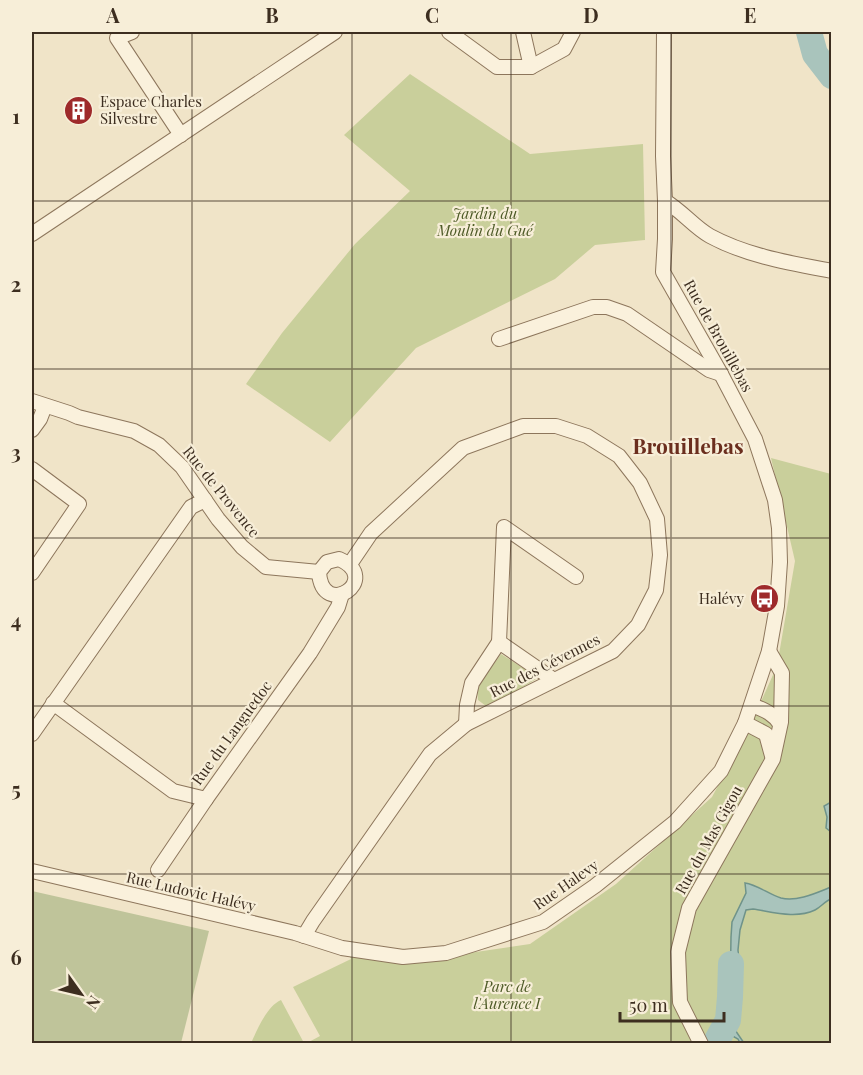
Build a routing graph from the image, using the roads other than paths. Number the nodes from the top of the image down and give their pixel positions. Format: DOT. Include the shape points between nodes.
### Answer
graph roads {
  1 [pos="132,32"];
  2 [pos="335,32"];
  3 [pos="449,32"];
  4 [pos="524,32"];
  5 [pos="573,32"];
  6 [pos="664,32"];
  7 [pos="531,67"];
  8 [pos="181,135"];
  9 [pos="665,201"];
  10 [pos="32,234"];
  11 [pos="831,271"];
  12 [pos="499,339"];
  13 [pos="721,374"];
  14 [pos="38,403"];
  15 [pos="32,430"];
  16 [pos="32,469"];
  17 [pos="205,500"];
  18 [pos="350,564"];
  19 [pos="319,572"];
  20 [pos="32,573"];
  21 [pos="576,578"];
  22 [pos="342,594"];
  23 [pos="499,642"];
  24 [pos="769,651"];
  25 [pos="554,680"];
  26 [pos="53,703"];
  27 [pos="752,705"];
  28 [pos="745,723"];
  29 [pos="466,724"];
  30 [pos="780,724"];
  31 [pos="32,734"];
  32 [pos="773,759"];
  33 [pos="206,799"];
  34 [pos="158,870"];
  35 [pos="32,871"];
  36 [pos="304,936"];
  37 [pos="342,948"];
  38 [pos="701,1043"];
  1 -- 8 [label="street" via="117,38"];
  2 -- 8 [label="street"];
  3 -- 7 [label="street" via="497,67"];
  4 -- 7 [label="street"];
  5 -- 7 [label="street" via="564,49"];
  6 -- 9 [label="street, Rue de Brouillebas"];
  8 -- 10 [label="street"];
  9 -- 11 [label="street" via="707,235 735,247"];
  9 -- 13 [label="street, Rue de Brouillebas" via="663,272"];
  12 -- 13 [label="street" via="593,307 607,307 627,314 709,370"];
  13 -- 24 [label="street, Rue de Brouillebas" via="755,439 775,500 780,562"];
  14 -- 15 [label="street" via="40,419"];
  14 -- 17 [label="street, Rue de Provence" via="134,431 159,445 182,466"];
  16 -- 20 [label="street" via="79,504"];
  17 -- 19 [label="street, Rue de Provence" via="242,547 266,567"];
  17 -- 26 [label="street" via="191,507"];
  18 -- 19 [label="street" via="339,559 327,562"];
  18 -- 22 [label="street" via="355,574 354,585"];
  18 -- 25 [label="street, Rue des Cévennes" via="371,533 463,448 523,426 556,426 587,436 620,456 640,483 657,519 660,555 656,590 638,625 613,651"];
  19 -- 22 [label="street" via="325,591 335,596"];
  21 -- 23 [label="street" via="504,527"];
  22 -- 33 [label="street, Rue du Languedoc" via="310,653"];
  23 -- 25 [label="street"];
  23 -- 29 [label="street" via="472,683"];
  24 -- 27 [label="street, Rue de Brouillebas"];
  24 -- 30 [label="street, Rue du Mas Gigou" via="782,673"];
  25 -- 29 [label="street, Rue des Cévennes"];
  26 -- 31 [label="street"];
  26 -- 33 [label="street, Rue du Languedoc" via="173,791"];
  27 -- 28 [label="street, Rue Halevy"];
  27 -- 30 [label="street" via="776,717"];
  28 -- 32 [label="street" via="766,734"];
  28 -- 37 [label="street, Rue Halevy" via="721,771 675,822 596,886 543,922 446,953 403,957"];
  29 -- 36 [label="street, Rue des Cévennes" via="430,754"];
  30 -- 32 [label="street, Rue du Mas Gigou"];
  32 -- 38 [label="street, Rue du Mas Gigou" via="689,908 678,952 680,1002"];
  33 -- 34 [label="street"];
  35 -- 36 [label="street, Rue Ludovic Halévy"];
  36 -- 37 [label="street, Rue Ludovic Halévy"];
}
